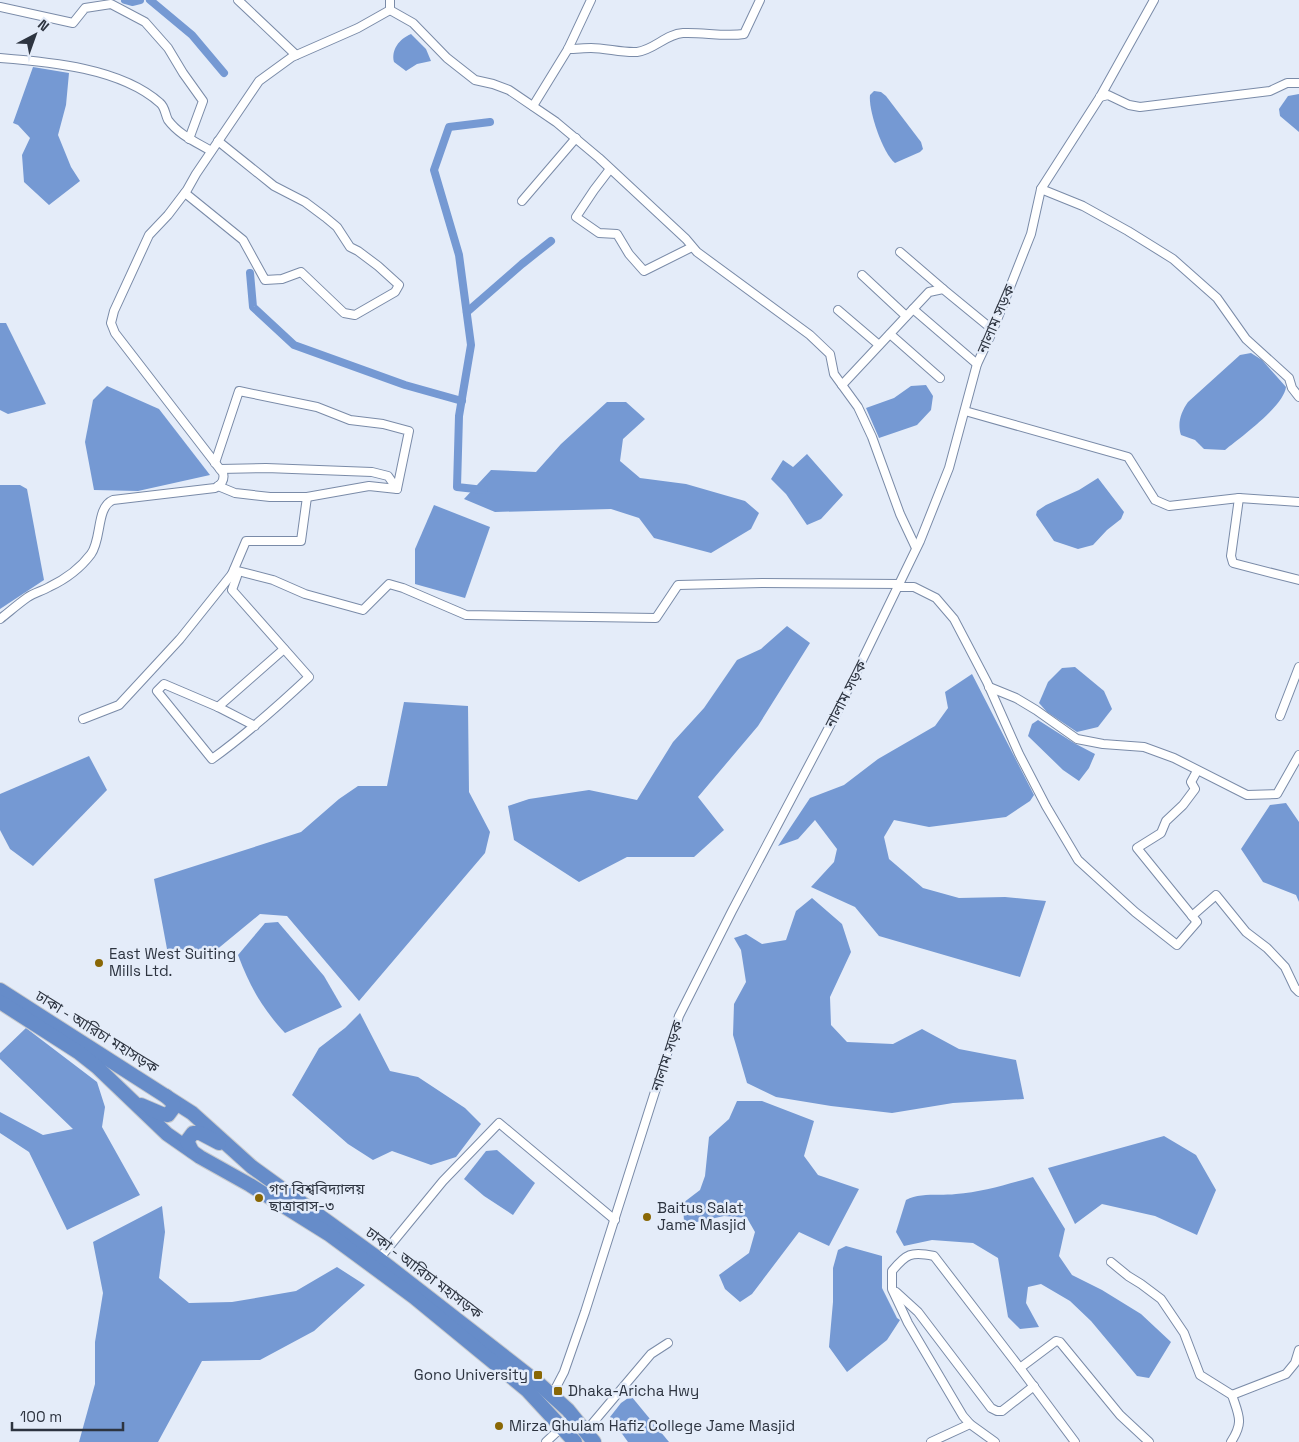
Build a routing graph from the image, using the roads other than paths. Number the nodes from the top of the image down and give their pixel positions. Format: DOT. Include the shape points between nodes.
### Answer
graph roads {
  1 [pos="238,0"];
  2 [pos="390,0"];
  3 [pos="591,0"];
  4 [pos="760,0"];
  5 [pos="1154,0"];
  6 [pos="0,7"];
  7 [pos="390,10"];
  8 [pos="568,49"];
  9 [pos="296,55"];
  10 [pos="0,58"];
  11 [pos="1299,83"];
  12 [pos="1100,97"];
  13 [pos="533,106"];
  14 [pos="576,138"];
  15 [pos="189,139"];
  16 [pos="218,141"];
  17 [pos="211,151"];
  18 [pos="610,169"];
  19 [pos="1041,189"];
  20 [pos="185,193"];
  21 [pos="522,201"];
  22 [pos="692,247"];
  23 [pos="900,252"];
  24 [pos="862,276"];
  25 [pos="943,289"];
  26 [pos="913,309"];
  27 [pos="838,310"];
  28 [pos="906,316"];
  29 [pos="993,330"];
  30 [pos="890,334"];
  31 [pos="879,345"];
  32 [pos="977,364"];
  33 [pos="940,378"];
  34 [pos="842,385"];
  35 [pos="1299,396"];
  36 [pos="965,411"];
  37 [pos="218,466"];
  38 [pos="218,486"];
  39 [pos="397,489"];
  40 [pos="307,497"];
  41 [pos="1239,498"];
  42 [pos="1299,502"];
  43 [pos="916,548"];
  44 [pos="233,572"];
  45 [pos="1299,580"];
  46 [pos="899,586"];
  47 [pos="0,619"];
  48 [pos="284,649"];
  49 [pos="1299,668"];
  50 [pos="988,687"];
  51 [pos="218,707"];
  52 [pos="1280,716"];
  53 [pos="83,718"];
  54 [pos="255,726"];
  55 [pos="1299,755"];
  56 [pos="1197,771"];
  57 [pos="1192,916"];
  58 [pos="0,990"];
  59 [pos="1299,992"];
  60 [pos="0,1002"];
  61 [pos="165,1095"];
  62 [pos="128,1098"];
  63 [pos="192,1151"];
  64 [pos="234,1152"];
  65 [pos="615,1220"];
  66 [pos="379,1258"];
  67 [pos="1111,1262"];
  68 [pos="892,1289"];
  69 [pos="668,1343"];
  70 [pos="1299,1350"];
  71 [pos="1020,1368"];
  72 [pos="1034,1386"];
  73 [pos="552,1395"];
  74 [pos="1232,1395"];
  75 [pos="970,1424"];
  76 [pos="562,1426"];
  77 [pos="590,1437"];
  78 [pos="546,1442"];
  79 [pos="575,1442"];
  80 [pos="931,1442"];
  81 [pos="996,1442"];
  82 [pos="1075,1442"];
  83 [pos="1149,1442"];
  84 [pos="1231,1442"];
  1 -- 9 [label="street"];
  2 -- 7 [label="street"];
  3 -- 8 [label="street"];
  4 -- 8 [label="street" via="744,34 680,33 638,52"];
  5 -- 12 [label="street, নালাম সড়ক"];
  6 -- 15 [label="street" via="73,23 85,8 111,4 145,22 168,48 203,101"];
  7 -- 9 [label="street"];
  7 -- 13 [label="street" via="413,22 447,58 475,80 509,90"];
  8 -- 13 [label="street"];
  9 -- 16 [label="street" via="259,81"];
  10 -- 15 [label="street" via="68,65 133,84 162,104 168,119"];
  11 -- 12 [label="street" via="1287,83 1270,91 1140,107 1108,95"];
  12 -- 19 [label="street, নালাম সড়ক"];
  13 -- 14 [label="street"];
  14 -- 18 [label="street"];
  14 -- 21 [label="street"];
  15 -- 17 [label="street"];
  16 -- 17 [label="street"];
  16 -- 20 [label="street" via="274,186 305,202 337,227 350,247 399,285 395,292 355,315 344,314 301,272 282,279 266,280 243,240"];
  17 -- 20 [label="street"];
  18 -- 22 [label="street"];
  18 -- 22 [label="street" via="576,217 599,233 616,234 644,271"];
  19 -- 29 [label="street, নালাম সড়ক" via="1031,234"];
  19 -- 35 [label="street" via="1083,206 1173,259 1217,298 1246,339 1289,378"];
  20 -- 37 [label="street" via="149,235 110,323"];
  22 -- 34 [label="street" via="810,335 830,354 834,374"];
  23 -- 25 [label="street"];
  24 -- 28 [label="street"];
  25 -- 26 [label="street" via="929,292"];
  25 -- 29 [label="street"];
  26 -- 28 [label="street"];
  26 -- 32 [label="street"];
  27 -- 31 [label="street"];
  28 -- 30 [label="street"];
  29 -- 32 [label="street, নালাম সড়ক"];
  30 -- 31 [label="street"];
  30 -- 33 [label="street"];
  31 -- 34 [label="street"];
  32 -- 36 [label="street, নালাম সড়ক"];
  34 -- 43 [label="street" via="858,407 872,437"];
  36 -- 41 [label="street" via="1128,457 1155,500 1169,506"];
  36 -- 43 [label="street, নালাম সড়ক" via="949,468"];
  37 -- 38 [label="street" via="224,476"];
  37 -- 39 [label="street" via="372,472 388,476"];
  37 -- 39 [label="street" via="239,391 409,432"];
  38 -- 40 [label="street" via="235,493"];
  38 -- 47 [label="street" via="108,502 96,544 82,565 70,576 28,597"];
  39 -- 40 [label="street" via="369,486"];
  40 -- 44 [label="street" via="301,541 246,541"];
  41 -- 42 [label="street"];
  41 -- 45 [label="street" via="1232,556 1234,563"];
  43 -- 46 [label="street, নালাম সড়ক"];
  44 -- 46 [label="street" via="273,580 305,594 362,610 389,584 466,615 656,618 678,585"];
  44 -- 48 [label="street" via="236,576 232,590"];
  44 -- 53 [label="street" via="180,639 119,705"];
  46 -- 50 [label="street" via="914,587 936,598 954,619"];
  46 -- 65 [label="street, নালাম সড়ক" via="679,1016"];
  48 -- 51 [label="street"];
  48 -- 54 [label="street" via="309,677"];
  49 -- 52 [label="street"];
  50 -- 56 [label="street" via="1016,698 1077,739 1144,747"];
  50 -- 57 [label="street" via="1019,754 1078,860 1135,912 1177,944 1197,922"];
  51 -- 54 [label="street"];
  51 -- 54 [label="street" via="164,684 157,691 212,759"];
  55 -- 56 [label="street" via="1277,794 1246,795"];
  56 -- 57 [label="street" via="1191,782 1195,789 1183,806 1166,821 1162,833 1137,848"];
  57 -- 59 [label="street" via="1216,895 1246,932 1285,967"];
  58 -- 61 [label="highway, ঢাকা - আরিচা মহাসড়ক"];
  60 -- 62 [label="highway" via="84,1057"];
  61 -- 62 [label="highway" via="174,1107 168,1115"];
  61 -- 64 [label="highway, ঢাকা - আরিচা মহাসড়ক" via="205,1123"];
  62 -- 63 [label="highway" via="167,1134"];
  63 -- 64 [label="highway" via="188,1140 193,1133 200,1133"];
  63 -- 76 [label="highway" via="330,1235 414,1298 526,1390"];
  64 -- 66 [label="highway, ঢাকা - আরিচা মহাসড়ক"];
  65 -- 66 [label="street" via="499,1123 443,1181"];
  65 -- 73 [label="street, নালাম সড়ক" via="568,1362"];
  66 -- 73 [label="highway, ঢাকা - আরিচা মহাসড়ক"];
  67 -- 74 [label="street" via="1161,1299 1184,1333 1200,1375"];
  68 -- 71 [label="street" via="892,1271 904,1257 918,1253 934,1256"];
  68 -- 72 [label="street" via="918,1312 991,1408 1002,1411"];
  68 -- 75 [label="street" via="908,1323"];
  69 -- 77 [label="street" via="651,1354"];
  70 -- 74 [label="street" via="1286,1374"];
  71 -- 72 [label="street"];
  71 -- 83 [label="street" via="1052,1342 1060,1342 1120,1416"];
  72 -- 82 [label="street"];
  73 -- 77 [label="highway, ঢাকা - আরিচা মহাসড়ক"];
  74 -- 84 [label="street" via="1240,1429"];
  75 -- 80 [label="street"];
  75 -- 81 [label="street"];
  76 -- 78 [label="street"];
  76 -- 79 [label="highway"];
}
